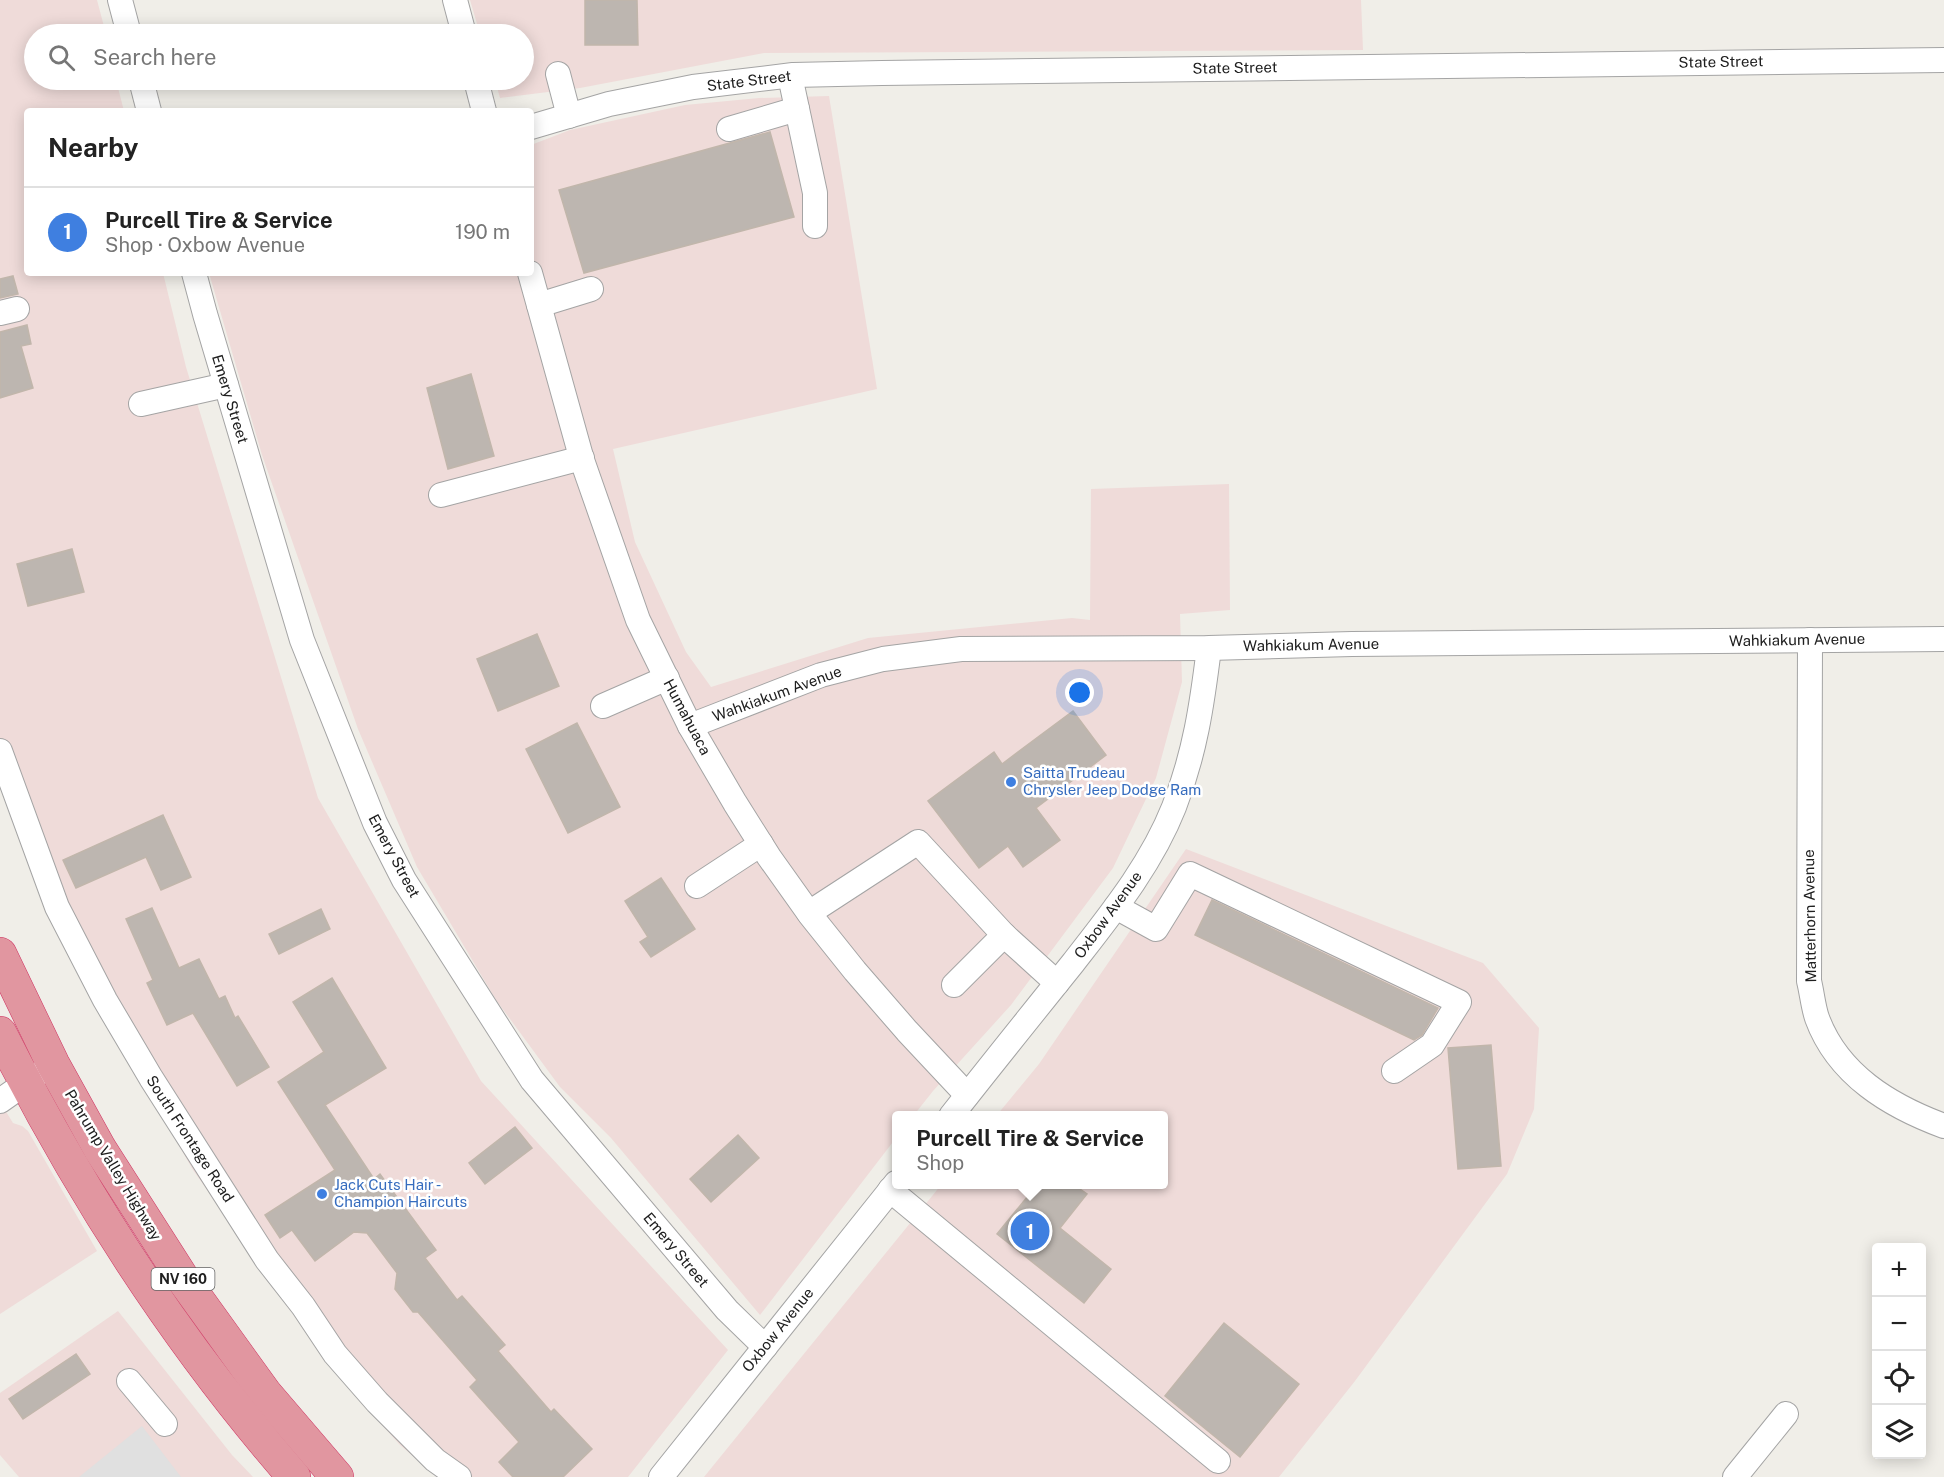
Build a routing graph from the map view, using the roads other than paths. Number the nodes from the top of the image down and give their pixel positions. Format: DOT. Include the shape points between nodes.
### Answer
graph roads {
  1 [pos="120,0"];
  2 [pos="455,0"];
  3 [pos="126,24"];
  4 [pos="461,24"];
  5 [pos="1944,60"];
  6 [pos="558,74"];
  7 [pos="790,76"];
  8 [pos="144,90"];
  9 [pos="479,90"];
  10 [pos="148,108"];
  11 [pos="483,108"];
  12 [pos="797,109"];
  13 [pos="568,116"];
  14 [pos="534,125"];
  15 [pos="729,129"];
  16 [pos="815,226"];
  17 [pos="195,276"];
  18 [pos="531,276"];
  19 [pos="591,289"];
  20 [pos="539,305"];
  21 [pos="226,385"];
  22 [pos="141,404"];
  23 [pos="582,458"];
  24 [pos="441,495"];
  25 [pos="1944,639"];
  26 [pos="1810,640"];
  27 [pos="1209,648"];
  28 [pos="667,678"];
  29 [pos="603,706"];
  30 [pos="690,726"];
  31 [pos="0,751"];
  32 [pos="760,844"];
  33 [pos="697,886"];
  34 [pos="1116,907"];
  35 [pos="809,913"];
  36 [pos="1004,935"];
  37 [pos="0,954"];
  38 [pos="1057,983"];
  39 [pos="954,985"];
  40 [pos="0,1033"];
  41 [pos="53,1064"];
  42 [pos="1394,1071"];
  43 [pos="13,1092"];
  44 [pos="967,1095"];
  45 [pos="955,1111"];
  46 [pos="1944,1126"];
  47 [pos="892,1188"];
  48 [pos="895,1189"];
  49 [pos="765,1347"];
  50 [pos="129,1381"];
  51 [pos="1786,1414"];
  52 [pos="165,1424"];
  53 [pos="1218,1461"];
  54 [pos="294,1477"];
  55 [pos="337,1477"];
  56 [pos="459,1477"];
  57 [pos="661,1477"];
  58 [pos="1735,1477"];
  1 -- 3 [label="street"];
  2 -- 4 [label="street"];
  5 -- 7 [label="street, State Street"];
  6 -- 13 [label="street"];
  7 -- 12 [label="street"];
  7 -- 13 [label="street, State Street" via="693,87"];
  8 -- 10 [label="street"];
  9 -- 11 [label="street"];
  12 -- 15 [label="street"];
  12 -- 16 [label="street" via="815,193"];
  13 -- 14 [label="street, State Street"];
  17 -- 21 [label="street, Emery Street"];
  18 -- 20 [label="street, Humahuaca"];
  19 -- 20 [label="street"];
  20 -- 23 [label="street, Humahuaca"];
  21 -- 22 [label="street"];
  21 -- 49 [label="street, Emery Street" via="302,640 375,823 404,880 532,1080 727,1310"];
  23 -- 24 [label="street"];
  23 -- 28 [label="street, Humahuaca" via="638,620"];
  25 -- 26 [label="street, Wahkiakum Avenue"];
  26 -- 27 [label="street, Wahkiakum Avenue"];
  26 -- 46 [label="street, Matterhorn Avenue" via="1809,981 1817,1018 1835,1053 1860,1080 1897,1106"];
  27 -- 30 [label="street, Wahkiakum Avenue" via="961,649 883,659 821,675"];
  27 -- 34 [label="street, Oxbow Avenue" via="1200,718 1185,776 1150,855"];
  28 -- 29 [label="street"];
  28 -- 30 [label="street, Humahuaca"];
  30 -- 32 [label="street, Humahuaca"];
  31 -- 56 [label="street, South Frontage Road" via="57,907 151,1078 267,1260 335,1354 435,1460"];
  32 -- 33 [label="street"];
  32 -- 35 [label="street, Humahuaca"];
  34 -- 38 [label="street, Oxbow Avenue"];
  34 -- 42 [label="street" via="1156,929 1190,874 1460,1002 1432,1045"];
  35 -- 36 [label="street" via="918,842"];
  35 -- 44 [label="street, Humahuaca" via="870,988"];
  36 -- 38 [label="street"];
  36 -- 39 [label="street"];
  37 -- 41 [label="highway, Pahrump Valley Highway / NV 160"];
  38 -- 44 [label="street, Oxbow Avenue"];
  40 -- 43 [label="highway, NV 160"];
  41 -- 43 [label="street"];
  41 -- 55 [label="highway, Pahrump Valley Highway / NV 160" via="100,1149 185,1282 265,1393"];
  43 -- 54 [label="highway, NV 160" via="82,1183 160,1305"];
  44 -- 45 [label="street, Oxbow Avenue"];
  47 -- 49 [label="street, Oxbow Avenue"];
  48 -- 53 [label="street"];
  49 -- 57 [label="street, Oxbow Avenue"];
  50 -- 52 [label="street"];
  51 -- 58 [label="street"];
}
